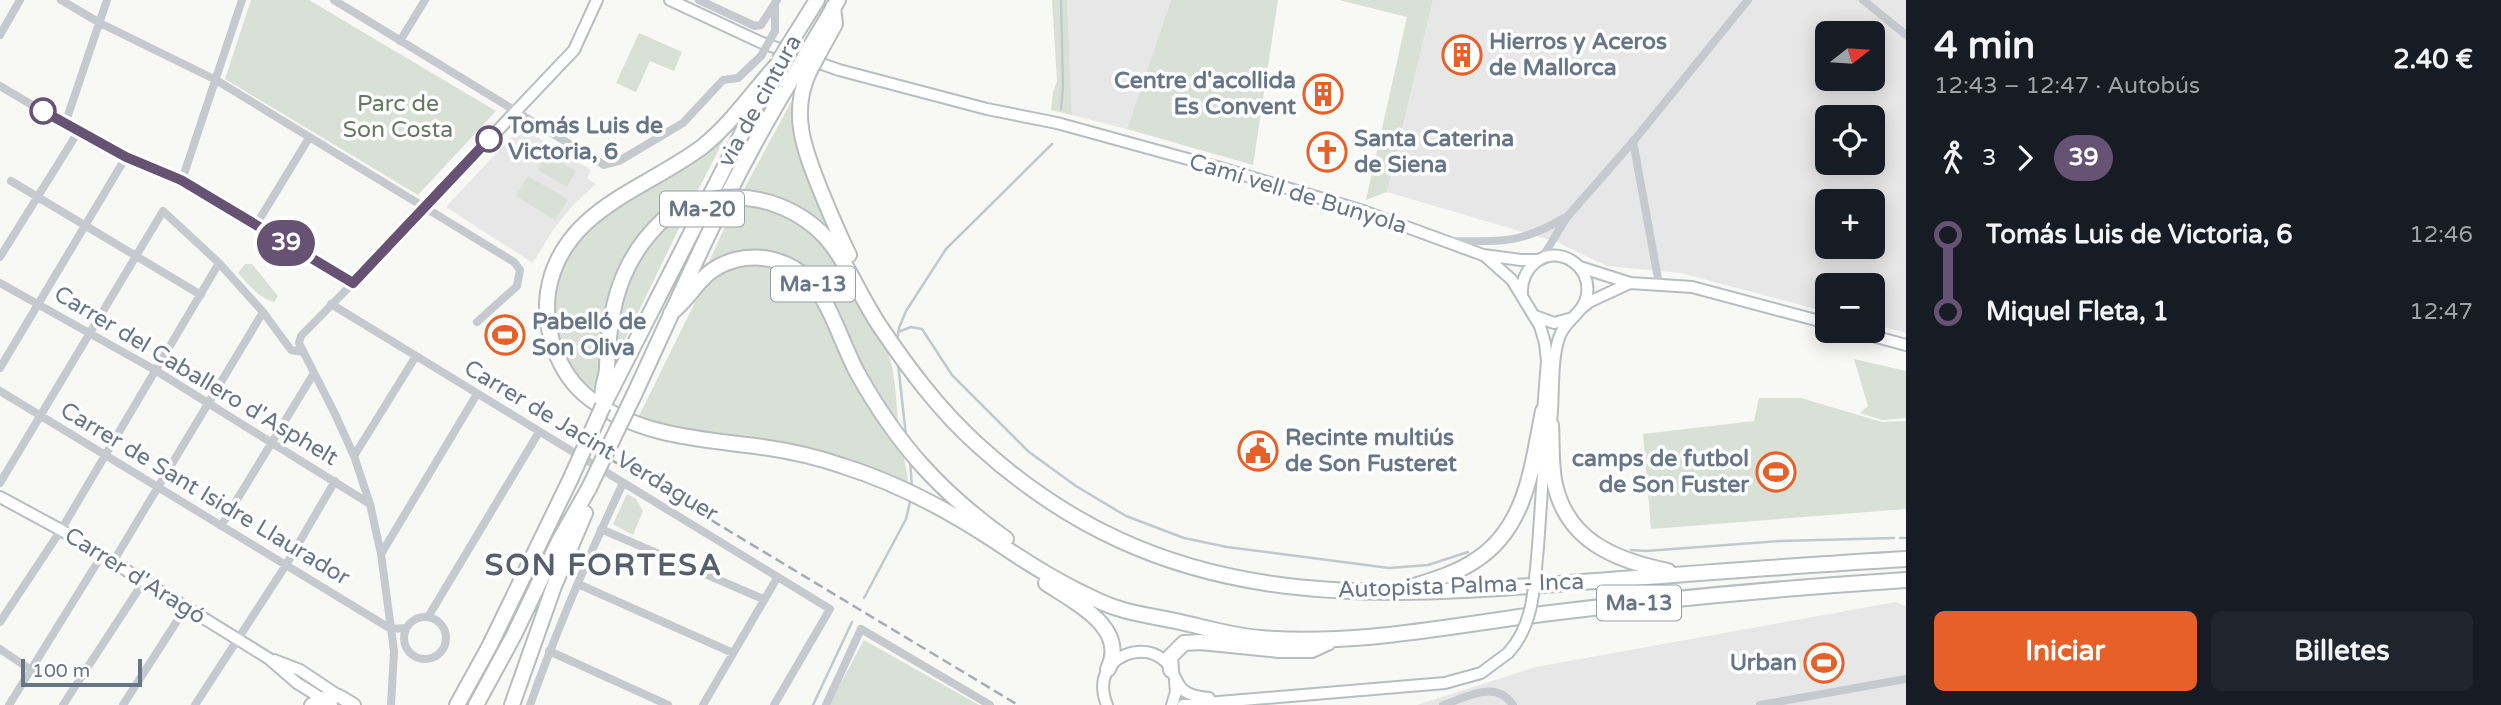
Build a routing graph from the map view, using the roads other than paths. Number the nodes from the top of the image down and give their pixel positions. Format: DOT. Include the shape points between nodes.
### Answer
graph roads {
  1 [pos="20,0"];
  2 [pos="61,0"];
  3 [pos="107,0"];
  4 [pos="242,0"];
  5 [pos="334,0"];
  6 [pos="425,0"];
  7 [pos="597,0"];
  8 [pos="670,0"];
  9 [pos="699,0"];
  10 [pos="817,0"];
  11 [pos="1748,0"];
  12 [pos="1863,0"];
  13 [pos="776,2"];
  14 [pos="836,4"];
  15 [pos="100,23"];
  16 [pos="0,35"];
  17 [pos="1906,35"];
  18 [pos="400,41"];
  19 [pos="777,64"];
  20 [pos="803,70"];
  21 [pos="216,80"];
  22 [pos="0,86"];
  23 [pos="516,111"];
  24 [pos="65,124"];
  25 [pos="78,132"];
  26 [pos="309,138"];
  27 [pos="1633,141"];
  28 [pos="126,157"];
  29 [pos="181,180"];
  30 [pos="11,181"];
  31 [pos="36,198"];
  32 [pos="424,208"];
  33 [pos="1567,217"];
  34 [pos="256,225"];
  35 [pos="84,227"];
  36 [pos="1445,241"];
  37 [pos="1483,255"];
  38 [pos="0,257"];
  39 [pos="135,257"];
  40 [pos="1540,259"];
  41 [pos="219,263"];
  42 [pos="1580,267"];
  43 [pos="0,283"];
  44 [pos="353,283"];
  45 [pos="1630,284"];
  46 [pos="1659,284"];
  47 [pos="201,295"];
  48 [pos="331,304"];
  49 [pos="39,305"];
  50 [pos="1525,305"];
  51 [pos="1582,308"];
  52 [pos="263,312"];
  53 [pos="671,313"];
  54 [pos="1573,317"];
  55 [pos="1815,320"];
  56 [pos="477,322"];
  57 [pos="90,333"];
  58 [pos="1885,339"];
  59 [pos="890,341"];
  60 [pos="1906,345"];
  61 [pos="303,352"];
  62 [pos="416,356"];
  63 [pos="0,368"];
  64 [pos="155,370"];
  65 [pos="314,373"];
  66 [pos="0,391"];
  67 [pos="477,394"];
  68 [pos="208,402"];
  69 [pos="603,406"];
  70 [pos="1544,411"];
  71 [pos="40,416"];
  72 [pos="1551,425"];
  73 [pos="539,432"];
  74 [pos="271,441"];
  75 [pos="106,456"];
  76 [pos="354,456"];
  77 [pos="1544,459"];
  78 [pos="335,481"];
  79 [pos="623,482"];
  80 [pos="0,483"];
  81 [pos="158,487"];
  82 [pos="589,488"];
  83 [pos="0,497"];
  84 [pos="370,504"];
  85 [pos="221,526"];
  86 [pos="601,529"];
  87 [pos="61,530"];
  88 [pos="997,542"];
  89 [pos="381,554"];
  90 [pos="103,555"];
  91 [pos="1906,559"];
  92 [pos="113,562"];
  93 [pos="286,565"];
  94 [pos="1686,574"];
  95 [pos="777,578"];
  96 [pos="1906,580"];
  97 [pos="144,581"];
  98 [pos="1887,582"];
  99 [pos="578,584"];
  100 [pos="1906,587"];
  101 [pos="1394,593"];
  102 [pos="764,599"];
  103 [pos="186,607"];
  104 [pos="1142,613"];
  105 [pos="428,617"];
  106 [pos="0,622"];
  107 [pos="406,628"];
  108 [pos="391,629"];
  109 [pos="239,640"];
  110 [pos="1333,640"];
  111 [pos="0,649"];
  112 [pos="550,651"];
  113 [pos="733,653"];
  114 [pos="268,658"];
  115 [pos="1108,669"];
  116 [pos="31,670"];
  117 [pos="1173,674"];
  118 [pos="1906,679"];
  119 [pos="317,682"];
  120 [pos="1804,697"];
  121 [pos="323,702"];
  122 [pos="1222,702"];
  123 [pos="9,705"];
  124 [pos="63,705"];
  125 [pos="123,705"];
  126 [pos="195,705"];
  127 [pos="354,705"];
  128 [pos="391,705"];
  129 [pos="457,705"];
  130 [pos="476,705"];
  131 [pos="512,705"];
  132 [pos="530,705"];
  133 [pos="668,705"];
  134 [pos="703,705"];
  135 [pos="775,705"];
  136 [pos="826,705"];
  137 [pos="990,705"];
  138 [pos="1107,705"];
  139 [pos="1172,705"];
  140 [pos="1183,705"];
  141 [pos="1443,705"];
  142 [pos="1513,705"];
  143 [pos="1760,705"];
  144 [pos="1814,705"];
  1 -- 16 [label="street"];
  2 -- 15 [label="street"];
  3 -- 15 [label="street"];
  4 -- 21 [label="street"];
  5 -- 18 [label="street"];
  6 -- 18 [label="street"];
  7 -- 23 [label="main road" via="574,50"];
  8 -- 36 [label="main road, Camí vell de Bunyola" via="819,64 1057,123 1349,207"];
  9 -- 13 [label="street" via="755,26 761,25"];
  10 -- 19 [label="highway, via de cintura / Ma-20, bridge"];
  11 -- 27 [label="street"];
  12 -- 17 [label="street"];
  13 -- 23 [label="street, bridge" via="775,31 761,55 738,78 723,80 683,123 619,161 604,164"];
  14 -- 20 [label="highway, Ma-20, bridge"];
  15 -- 21 [label="street"];
  15 -- 24 [label="street"];
  18 -- 23 [label="street"];
  19 -- 69 [label="highway, via de cintura / Ma-20"];
  19 -- 88 [label="highway" via="706,144 604,207 572,237 548,292 548,321 560,363 579,389 600,406 636,424 683,437 821,459 861,471 921,498"];
  20 -- 53 [label="highway, via de cintura / Ma-20" via="732,186"];
  20 -- 59 [label="highway, Ma-13" via="799,124 804,145 835,228"];
  21 -- 26 [label="street"];
  21 -- 29 [label="street"];
  22 -- 24 [label="street"];
  23 -- 32 [label="main road"];
  24 -- 25 [label="street"];
  25 -- 28 [label="street"];
  25 -- 31 [label="street"];
  26 -- 32 [label="street"];
  26 -- 34 [label="street"];
  27 -- 33 [label="street"];
  27 -- 46 [label="street"];
  28 -- 29 [label="street"];
  28 -- 35 [label="street"];
  29 -- 34 [label="street"];
  30 -- 31 [label="street"];
  31 -- 35 [label="street"];
  31 -- 38 [label="street"];
  32 -- 44 [label="main road"];
  32 -- 56 [label="street" via="520,270 517,286"];
  33 -- 36 [label="street" via="1520,239"];
  33 -- 40 [label="street"];
  34 -- 44 [label="street"];
  35 -- 39 [label="street"];
  35 -- 49 [label="street"];
  36 -- 37 [label="main road, Camí vell de Bunyola"];
  37 -- 40 [label="main road, Camí vell de Bunyola"];
  37 -- 50 [label="main road" via="1512,280"];
  39 -- 41 [label="street" via="163,211"];
  39 -- 47 [label="street"];
  39 -- 57 [label="street"];
  40 -- 42 [label="main road" via="1562,257"];
  40 -- 50 [label="main road" via="1522,282"];
  41 -- 47 [label="street"];
  41 -- 52 [label="street"];
  42 -- 45 [label="main road"];
  42 -- 51 [label="main road" via="1587,283"];
  43 -- 49 [label="street, Carrer del Caballero d'Asphelt"];
  44 -- 48 [label="street"];
  45 -- 46 [label="main road"];
  45 -- 51 [label="main road"];
  46 -- 55 [label="main road" via="1692,287"];
  47 -- 64 [label="street"];
  48 -- 61 [label="street" via="301,336"];
  48 -- 62 [label="street, Carrer de Jacint Verdaguer"];
  49 -- 57 [label="street, Carrer del Caballero d'Asphelt"];
  49 -- 63 [label="street"];
  50 -- 54 [label="main road" via="1535,316 1554,323"];
  50 -- 70 [label="main road" via="1545,343"];
  51 -- 54 [label="main road"];
  52 -- 61 [label="street" via="291,350"];
  52 -- 68 [label="street"];
  53 -- 82 [label="highway, Ma-20, bridge"];
  53 -- 104 [label="highway, Ma-13" via="702,277 725,263 756,258 790,266 819,293 851,361 894,434 922,467 1028,554"];
  54 -- 72 [label="main road" via="1558,340"];
  57 -- 64 [label="street, Carrer del Caballero d'Asphelt"];
  57 -- 71 [label="street"];
  58 -- 60 [label="main road"];
  59 -- 69 [label="highway, bridge" via="833,245 802,218 771,203 720,198 690,205 663,220 637,250 616,294"];
  59 -- 101 [label="highway, Autopista Palma - Inca / Ma-13" via="948,415 1008,471 1075,518 1174,562 1226,577 1305,589"];
  61 -- 65 [label="street"];
  62 -- 67 [label="street, Carrer de Jacint Verdaguer"];
  62 -- 76 [label="street"];
  64 -- 68 [label="street, Carrer del Caballero d'Asphelt"];
  64 -- 75 [label="street"];
  65 -- 74 [label="street"];
  65 -- 76 [label="street"];
  66 -- 71 [label="street, Carrer de Sant Isidre Llaurador"];
  67 -- 73 [label="street, Carrer de Jacint Verdaguer"];
  67 -- 89 [label="street"];
  68 -- 74 [label="street, Carrer del Caballero d'Asphelt"];
  68 -- 81 [label="street"];
  69 -- 129 [label="highway, Ma-20, bridge"];
  70 -- 77 [label="main road"];
  70 -- 101 [label="highway" via="1528,488 1506,532 1468,565"];
  71 -- 75 [label="street, Carrer de Sant Isidre Llaurador"];
  71 -- 80 [label="street"];
  72 -- 77 [label="main road"];
  72 -- 94 [label="highway" via="1554,481 1575,527 1622,559"];
  73 -- 79 [label="street, Carrer de Jacint Verdaguer"];
  73 -- 105 [label="street"];
  74 -- 78 [label="street, Carrer del Caballero d'Asphelt"];
  74 -- 85 [label="street"];
  75 -- 81 [label="street, Carrer de Sant Isidre Llaurador"];
  75 -- 87 [label="street"];
  76 -- 84 [label="street"];
  77 -- 122 [label="main road, bridge" via="1529,614 1508,653 1481,673 1445,683"];
  78 -- 84 [label="street, Carrer del Caballero d'Asphelt"];
  78 -- 93 [label="street"];
  79 -- 86 [label="street"];
  79 -- 95 [label="street, Carrer de Jacint Verdaguer"];
  81 -- 85 [label="street, Carrer de Sant Isidre Llaurador"];
  81 -- 92 [label="street"];
  82 -- 130 [label="highway, Ma-20"];
  82 -- 131 [label="highway" via="587,509"];
  83 -- 87 [label="main road, Carrer d'Aragó"];
  84 -- 89 [label="street"];
  85 -- 93 [label="street, Carrer de Sant Isidre Llaurador"];
  86 -- 99 [label="street"];
  86 -- 102 [label="street"];
  87 -- 90 [label="main road, Carrer d'Aragó"];
  87 -- 106 [label="street"];
  88 -- 104 [label="highway" via="1076,590 1119,609"];
  88 -- 115 [label="highway" via="1010,559 1084,608 1107,631 1114,652"];
  89 -- 108 [label="street"];
  90 -- 92 [label="main road, Carrer d'Aragó"];
  90 -- 116 [label="street"];
  91 -- 94 [label="highway, Autopista Palma - Inca / Ma-13"];
  92 -- 97 [label="main road, Carrer d'Aragó"];
  93 -- 108 [label="street, Carrer de Sant Isidre Llaurador"];
  93 -- 109 [label="street"];
  94 -- 101 [label="highway, Autopista Palma - Inca / Ma-13"];
  95 -- 102 [label="street"];
  95 -- 135 [label="street, Carrer de Jacint Verdaguer" via="830,609"];
  96 -- 98 [label="highway, Autopista Palma - Inca / Ma-13"];
  97 -- 103 [label="main road, Carrer d'Aragó"];
  97 -- 124 [label="street"];
  98 -- 100 [label="highway"];
  98 -- 110 [label="highway, Autopista Palma - Inca / Ma-13" via="1673,599"];
  99 -- 112 [label="street"];
  99 -- 113 [label="street"];
  102 -- 113 [label="street"];
  103 -- 109 [label="main road, Carrer d'Aragó"];
  103 -- 125 [label="street"];
  104 -- 110 [label="highway, Autopista Palma - Inca / Ma-13" via="1257,638"];
  105 -- 107 [label="street" via="415,619"];
  105 -- 107 [label="street" via="439,623 445,634 443,647 434,656 421,659 408,650"];
  107 -- 108 [label="street"];
  108 -- 128 [label="street"];
  109 -- 114 [label="main road, Carrer d'Aragó"];
  109 -- 126 [label="street"];
  110 -- 117 [label="highway" via="1312,650 1184,643 1170,657"];
  111 -- 116 [label="street"];
  112 -- 132 [label="street"];
  112 -- 133 [label="street"];
  113 -- 134 [label="street"];
  114 -- 119 [label="main road, Carrer d'Aragó"];
  114 -- 121 [label="main road, Carrer d'Aragó"];
  115 -- 117 [label="main road" via="1121,657 1138,652 1166,662"];
  115 -- 138 [label="main road" via="1103,689"];
  116 -- 123 [label="street"];
  117 -- 122 [label="main road" via="1191,695"];
  117 -- 139 [label="main road" via="1176,692"];
  118 -- 120 [label="street"];
  119 -- 121 [label="main road"];
  119 -- 121 [label="main road, Carrer d'Aragó"];
  120 -- 143 [label="street"];
  120 -- 144 [label="street"];
  121 -- 127 [label="main road, Carrer d'Aragó"];
  122 -- 140 [label="main road"];
  136 -- 137 [label="street" via="861,629"];
  141 -- 142 [label="street" via="1494,690"];
}
